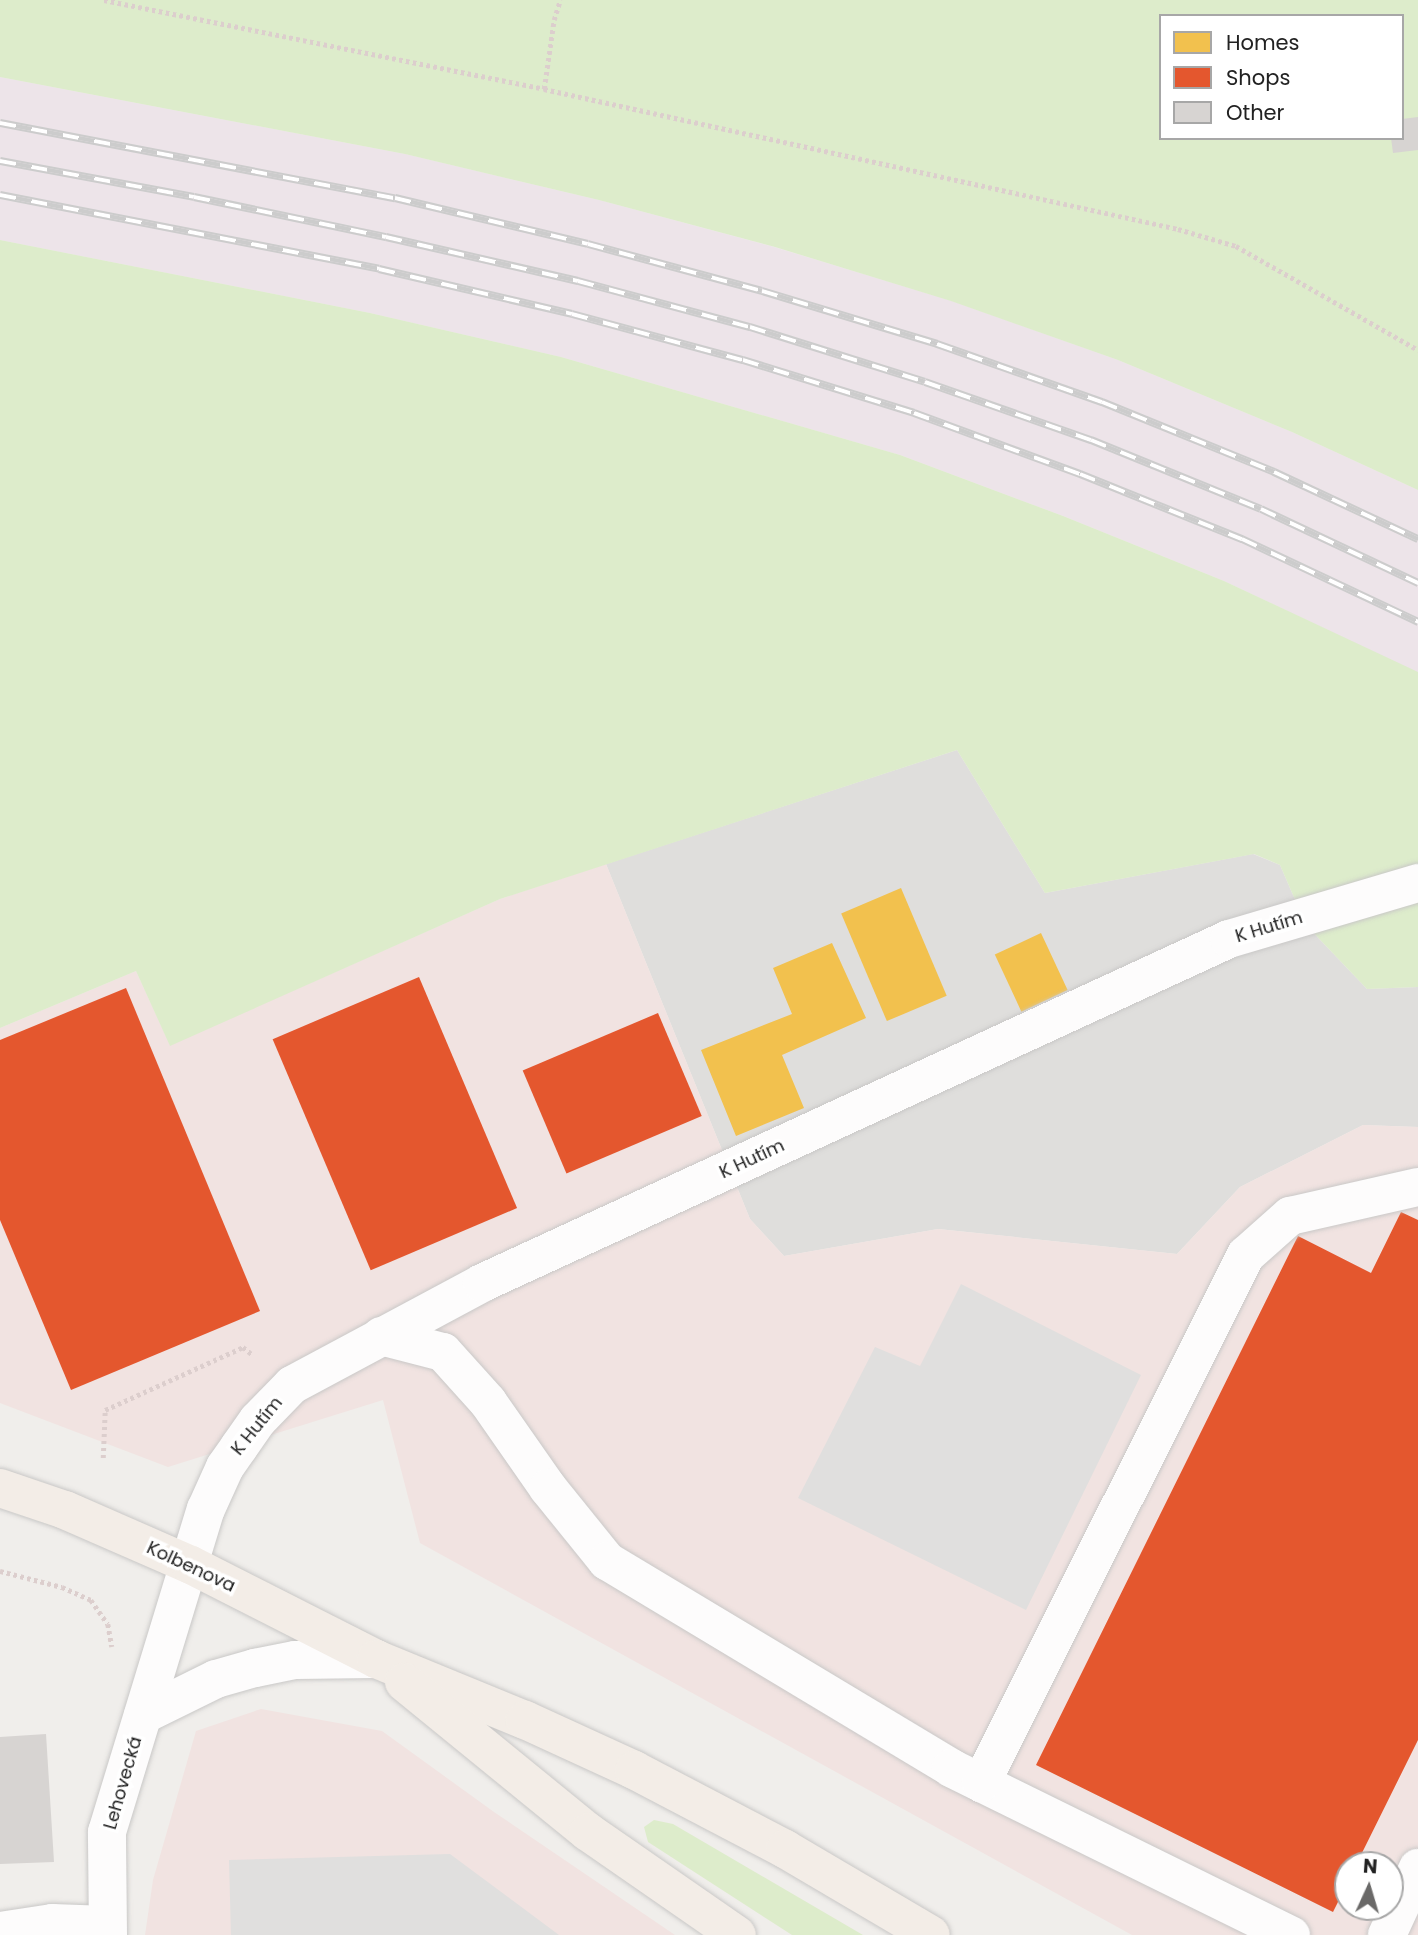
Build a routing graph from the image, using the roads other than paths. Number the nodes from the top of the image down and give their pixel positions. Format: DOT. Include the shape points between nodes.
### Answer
graph roads {
  1 [pos="1418,883"];
  2 [pos="1418,1187"];
  3 [pos="381,1336"];
  4 [pos="0,1488"];
  5 [pos="191,1565"];
  6 [pos="376,1659"];
  7 [pos="144,1715"];
  8 [pos="981,1783"];
  9 [pos="1418,1868"];
  10 [pos="108,1930"];
  11 [pos="0,1931"];
  12 [pos="737,1935"];
  13 [pos="931,1935"];
  14 [pos="1291,1935"];
  15 [pos="1387,1935"];
  1 -- 3 [label="street, K Hutím" via="1229,939 482,1283"];
  2 -- 8 [label="street" via="1290,1216 1246,1255"];
  3 -- 5 [label="street, K Hutím" via="292,1385 258,1420 225,1467 206,1509"];
  3 -- 8 [label="street" via="443,1352 488,1402 607,1561"];
  4 -- 5 [label="main road, Kolbenova" via="65,1510"];
  5 -- 6 [label="main road, Kolbenova"];
  5 -- 7 [label="street, Lehovecká"];
  6 -- 7 [label="street, Lehovecká" via="295,1660 255,1668 216,1679"];
  6 -- 12 [label="main road" via="588,1832"];
  6 -- 13 [label="main road" via="634,1770 785,1849"];
  7 -- 10 [label="street, Lehovecká" via="107,1832"];
  8 -- 14 [label="street"];
  9 -- 15 [label="street"];
  10 -- 11 [label="street" via="52,1923"];
}
